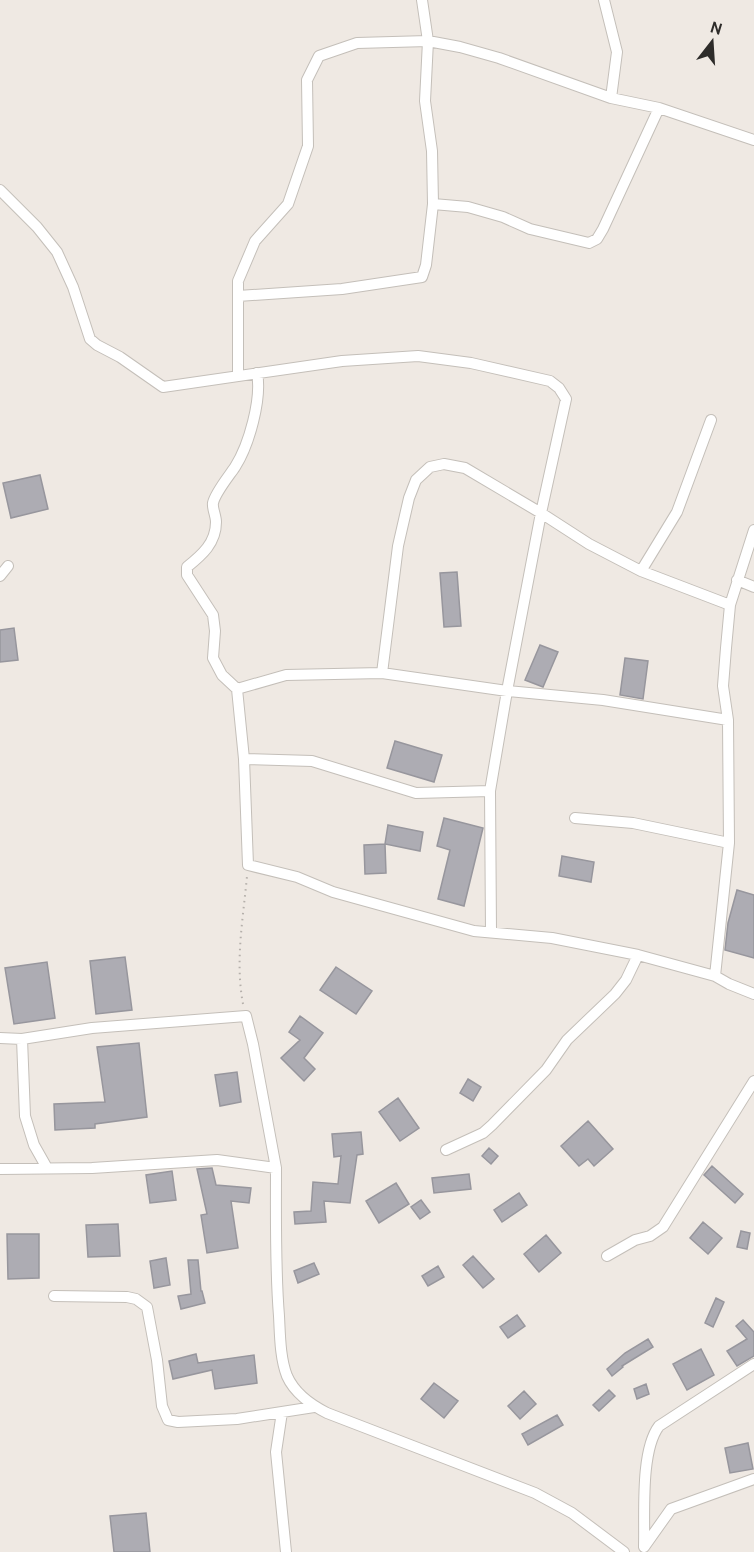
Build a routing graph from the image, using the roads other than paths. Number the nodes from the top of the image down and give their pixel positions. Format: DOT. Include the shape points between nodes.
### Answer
graph roads {
  1 [pos="422,0"];
  2 [pos="604,0"];
  3 [pos="428,41"];
  4 [pos="611,98"];
  5 [pos="659,108"];
  6 [pos="754,140"];
  7 [pos="0,190"];
  8 [pos="433,204"];
  9 [pos="238,296"];
  10 [pos="257,373"];
  11 [pos="238,374"];
  12 [pos="711,420"];
  13 [pos="541,513"];
  14 [pos="754,530"];
  15 [pos="8,566"];
  16 [pos="641,572"];
  17 [pos="0,576"];
  18 [pos="736,580"];
  19 [pos="754,587"];
  20 [pos="730,604"];
  21 [pos="382,673"];
  22 [pos="237,689"];
  23 [pos="507,691"];
  24 [pos="728,720"];
  25 [pos="244,759"];
  26 [pos="490,791"];
  27 [pos="575,818"];
  28 [pos="729,843"];
  29 [pos="491,932"];
  30 [pos="638,955"];
  31 [pos="715,976"];
  32 [pos="754,994"];
  33 [pos="0,1038"];
  34 [pos="22,1039"];
  35 [pos="754,1081"];
  36 [pos="446,1150"];
  37 [pos="47,1168"];
  38 [pos="276,1168"];
  39 [pos="0,1169"];
  40 [pos="607,1256"];
  41 [pos="54,1296"];
  42 [pos="754,1364"];
  43 [pos="314,1407"];
  44 [pos="282,1412"];
  45 [pos="754,1479"];
  46 [pos="642,1549"];
  47 [pos="286,1552"];
  48 [pos="624,1552"];
  1 -- 3 [label="street"];
  2 -- 4 [label="street" via="616,52"];
  3 -- 4 [label="street" via="499,58"];
  3 -- 8 [label="street" via="425,101 432,152"];
  3 -- 9 [label="street" via="357,43 319,56 307,80 308,146 288,204 255,241 238,281"];
  4 -- 5 [label="street"];
  5 -- 6 [label="street"];
  5 -- 8 [label="street" via="603,229 589,243 530,229 468,207"];
  7 -- 11 [label="street" via="57,252 90,339 97,345 163,387"];
  8 -- 9 [label="street" via="422,277 342,289"];
  9 -- 11 [label="street"];
  10 -- 11 [label="street"];
  10 -- 13 [label="street" via="342,361 418,356 550,381 566,399"];
  10 -- 22 [label="street" via="258,402 249,432 237,464 213,503 216,528 212,542 187,567 187,575 213,615 213,658 222,675"];
  12 -- 16 [label="street" via="677,512"];
  13 -- 16 [label="street"];
  13 -- 21 [label="street" via="455,465 430,467 416,480 399,546"];
  13 -- 23 [label="street"];
  14 -- 18 [label="street"];
  15 -- 17 [label="street"];
  16 -- 20 [label="street"];
  18 -- 19 [label="street"];
  18 -- 20 [label="street"];
  20 -- 24 [label="street" via="723,686"];
  21 -- 22 [label="street" via="286,675"];
  21 -- 23 [label="street"];
  22 -- 25 [label="street"];
  23 -- 24 [label="street" via="603,700"];
  23 -- 26 [label="street"];
  24 -- 28 [label="street"];
  25 -- 26 [label="street" via="312,761 416,794"];
  25 -- 29 [label="street" via="248,865 429,920"];
  26 -- 29 [label="street"];
  27 -- 28 [label="street" via="633,823"];
  28 -- 31 [label="street"];
  29 -- 30 [label="street" via="552,938"];
  30 -- 31 [label="street"];
  30 -- 36 [label="street" via="615,994 567,1040 546,1070 492,1125"];
  31 -- 32 [label="street"];
  33 -- 34 [label="street"];
  34 -- 37 [label="street" via="25,1116 34,1145"];
  34 -- 38 [label="street" via="92,1028 246,1016"];
  35 -- 40 [label="street" via="663,1227"];
  37 -- 38 [label="street" via="217,1160"];
  37 -- 39 [label="street"];
  38 -- 43 [label="street" via="280,1342 286,1374"];
  41 -- 44 [label="street" via="127,1297 147,1307 162,1407 168,1420 237,1419"];
  42 -- 46 [label="street" via="654,1433 645,1472"];
  43 -- 44 [label="street"];
  43 -- 48 [label="street" via="535,1493 572,1513"];
  44 -- 47 [label="street" via="276,1452"];
  45 -- 46 [label="street" via="671,1509"];
}
